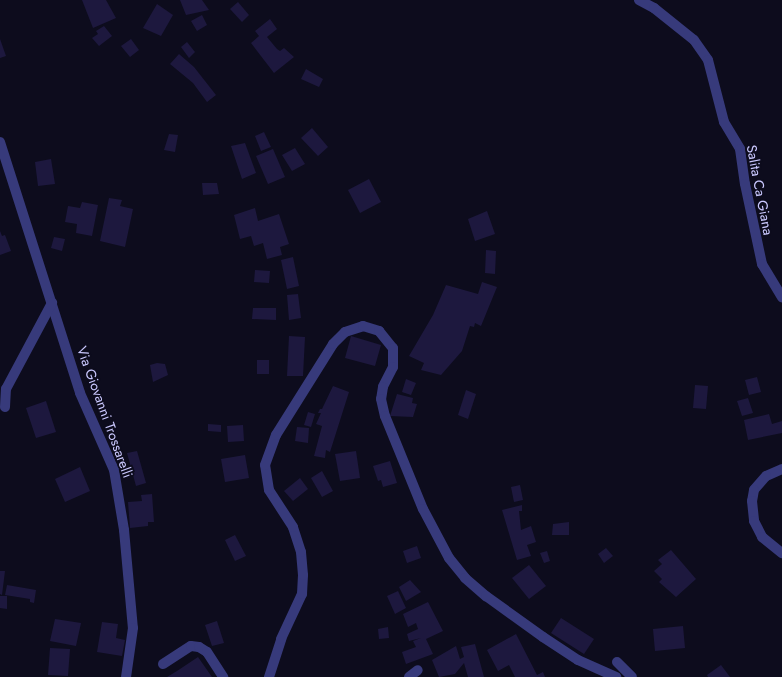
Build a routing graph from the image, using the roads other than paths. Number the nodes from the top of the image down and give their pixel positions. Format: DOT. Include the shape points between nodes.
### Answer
graph roads {
  1 [pos="639,0"];
  2 [pos="0,142"];
  3 [pos="782,297"];
  4 [pos="52,302"];
  5 [pos="6,407"];
  6 [pos="782,469"];
  7 [pos="778,551"];
  8 [pos="618,662"];
  9 [pos="163,664"];
  10 [pos="418,670"];
  11 [pos="126,677"];
  12 [pos="223,677"];
  13 [pos="269,677"];
  14 [pos="409,677"];
  15 [pos="616,677"];
  16 [pos="632,677"];
  1 -- 3 [label="street, Salita Ca Giana" via="654,8 694,40 708,60 724,122 740,149 762,264"];
  2 -- 4 [label="street, Via Giovanni Trossarelli"];
  4 -- 5 [label="street" via="6,389"];
  4 -- 11 [label="street, Via Giovanni Trossarelli" via="80,393 114,470 133,628"];
  6 -- 7 [label="street" via="766,476 754,490 752,501 758,530 767,543"];
  8 -- 16 [label="street"];
  9 -- 12 [label="street" via="191,646 199,647 207,652"];
  10 -- 14 [label="street"];
  13 -- 15 [label="street" via="281,639 302,594 303,575 301,552 293,527 269,490 265,465 276,435 333,344 345,332 363,326 379,331 393,348 393,367 381,399 384,416 423,510 449,558 465,578 486,596 543,638 578,660"];
}
